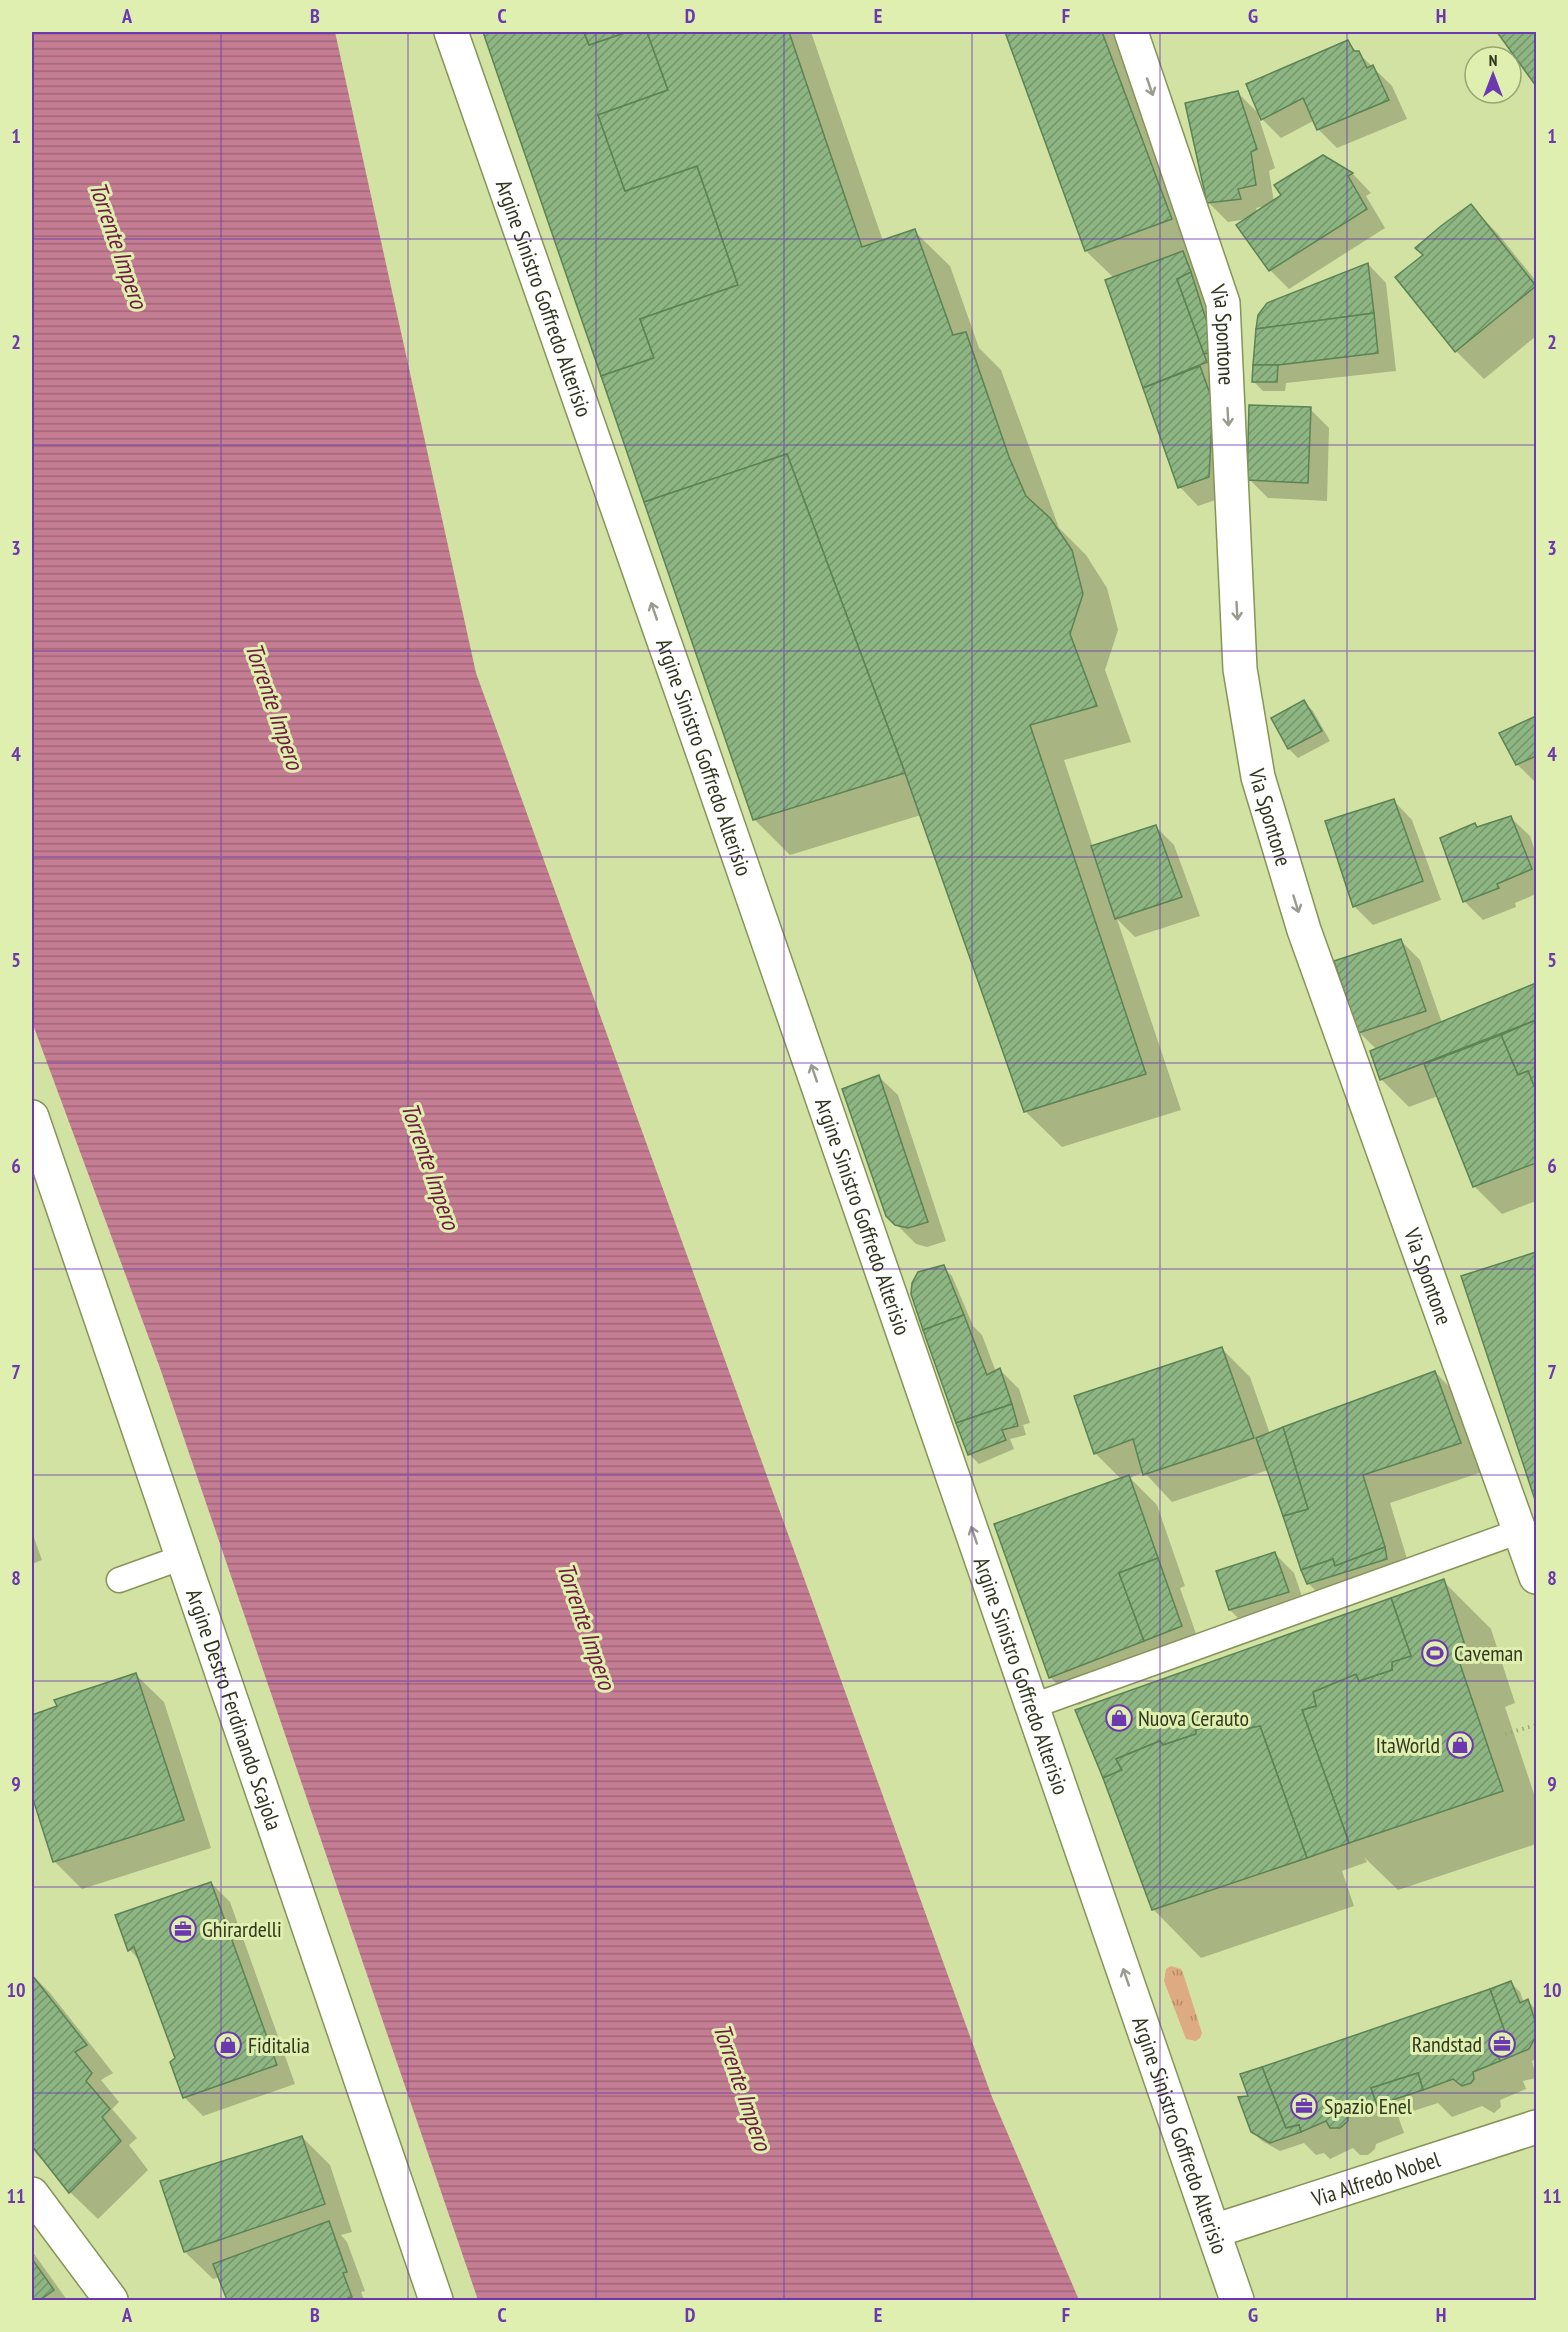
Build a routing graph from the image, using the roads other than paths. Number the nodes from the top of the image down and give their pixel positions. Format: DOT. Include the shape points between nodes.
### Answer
graph roads {
  1 [pos="451,32"];
  2 [pos="1131,32"];
  3 [pos="32,1117"];
  4 [pos="1520,1531"];
  5 [pos="183,1557"];
  6 [pos="1536,1577"];
  7 [pos="118,1580"];
  8 [pos="1033,1706"];
  9 [pos="1536,2127"];
  10 [pos="32,2194"];
  11 [pos="1214,2231"];
  12 [pos="111,2301"];
  13 [pos="436,2301"];
  14 [pos="1237,2301"];
  8 -- 1 [label="main road, Argine Sinistro Goffredo Alterisio, one-way"];
  2 -- 4 [label="main road, Via Spontone, one-way" via="1223,303 1240,669 1258,777 1304,930"];
  3 -- 5 [label="main road, Argine Destro Ferdinando Scajola"];
  4 -- 6 [label="main road, Via Spontone"];
  4 -- 8 [label="lane"];
  5 -- 7 [label="lane"];
  5 -- 13 [label="main road, Argine Destro Ferdinando Scajola"];
  11 -- 8 [label="main road, Argine Sinistro Goffredo Alterisio, one-way"];
  9 -- 11 [label="main road, Via Alfredo Nobel"];
  10 -- 12 [label="main road"];
  11 -- 14 [label="main road, Argine Sinistro Goffredo Alterisio"];
}
